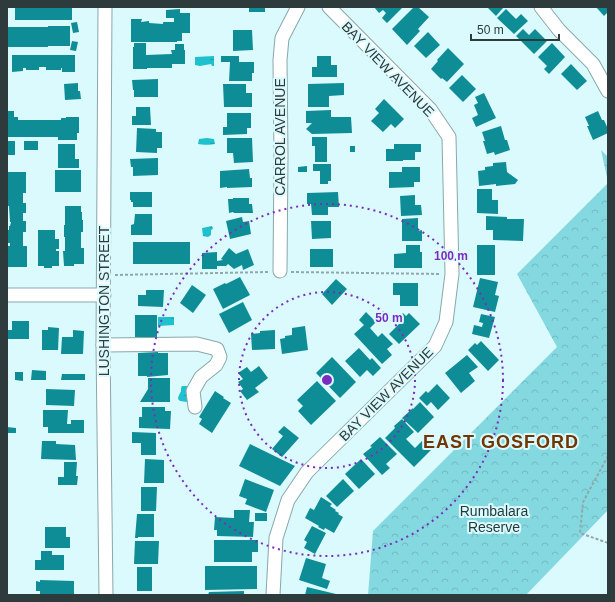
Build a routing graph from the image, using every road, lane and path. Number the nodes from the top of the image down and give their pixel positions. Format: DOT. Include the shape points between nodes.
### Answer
graph roads {
  1 [pos="105,7"];
  2 [pos="298,7"];
  3 [pos="329,7"];
  4 [pos="541,7"];
  5 [pos="608,91"];
  6 [pos="280,271"];
  7 [pos="452,274"];
  8 [pos="104,276"];
  9 [pos="7,295"];
  10 [pos="104,295"];
  11 [pos="103,345"];
  12 [pos="195,407"];
  13 [pos="608,456"];
  14 [pos="608,543"];
  15 [pos="106,595"];
  16 [pos="273,595"];
  1 -- 8 [label="street, LUSHINGTON STREET"];
  2 -- 6 [label="street, CARROL AVENUE" via="282,38 280,48"];
  3 -- 7 [label="street, BAY VIEW AVENUE" via="430,109 449,137"];
  4 -- 5 [label="street" via="559,30 593,64"];
  6 -- 7 [label="path"];
  6 -- 8 [label="path"];
  7 -- 16 [label="street, BAY VIEW AVENUE" via="446,322 435,346 307,472 288,500 276,538"];
  8 -- 10 [label="street, LUSHINGTON STREET"];
  9 -- 10 [label="street"];
  10 -- 11 [label="street, LUSHINGTON STREET"];
  11 -- 12 [label="street" via="197,344 217,349 220,357 216,365 201,378 193,391"];
  11 -- 15 [label="street, LUSHINGTON STREET"];
  13 -- 14 [label="path" via="583,502 580,533"];
}
